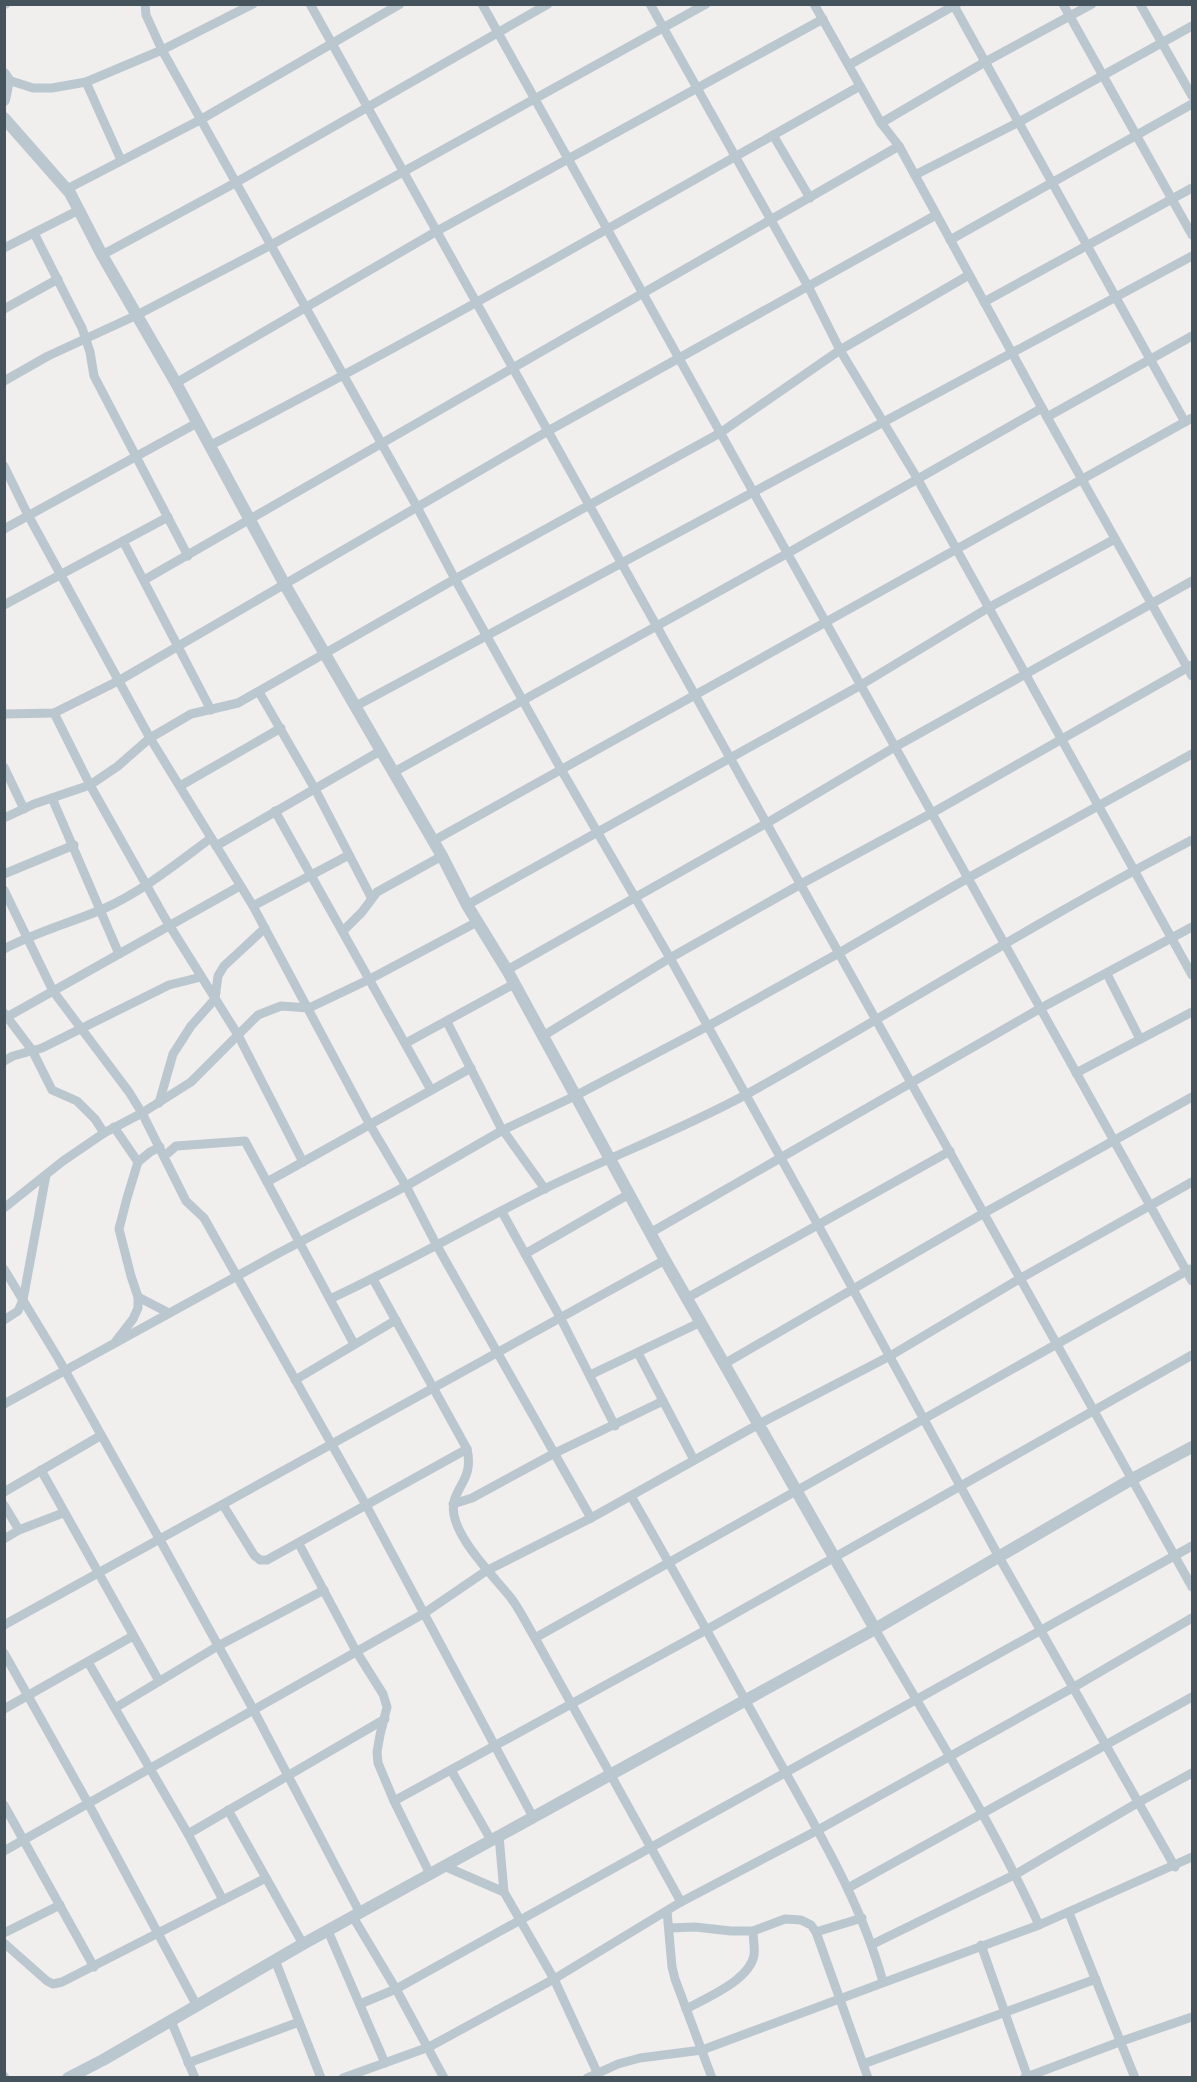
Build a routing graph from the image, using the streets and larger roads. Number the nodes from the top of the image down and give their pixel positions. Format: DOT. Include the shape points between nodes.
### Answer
graph roads {
  1 [pos="145,4"];
  2 [pos="253,4"];
  3 [pos="310,4"];
  4 [pos="400,4"];
  5 [pos="482,4"];
  6 [pos="548,4"];
  7 [pos="650,4"];
  8 [pos="706,4"];
  9 [pos="814,4"];
  10 [pos="1063,4"];
  11 [pos="1092,4"];
  12 [pos="1140,4"];
  13 [pos="955,5"];
  14 [pos="1070,16"];
  15 [pos="823,19"];
  16 [pos="1192,26"];
  17 [pos="664,28"];
  18 [pos="498,32"];
  19 [pos="1162,43"];
  20 [pos="332,44"];
  21 [pos="162,50"];
  22 [pos="985,62"];
  23 [pos="849,65"];
  24 [pos="1103,75"];
  25 [pos="6,77"];
  26 [pos="86,82"];
  27 [pos="860,86"];
  28 [pos="696,87"];
  29 [pos="1192,96"];
  30 [pos="535,99"];
  31 [pos="4,100"];
  32 [pos="1192,104"];
  33 [pos="367,108"];
  34 [pos="200,120"];
  35 [pos="1018,122"];
  36 [pos="881,123"];
  37 [pos="7,124"];
  38 [pos="773,135"];
  39 [pos="1136,135"];
  40 [pos="899,146"];
  41 [pos="735,156"];
  42 [pos="568,159"];
  43 [pos="121,160"];
  44 [pos="404,173"];
  45 [pos="915,175"];
  46 [pos="1052,182"];
  47 [pos="236,183"];
  48 [pos="1192,188"];
  49 [pos="67,189"];
  50 [pos="810,198"];
  51 [pos="1172,199"];
  52 [pos="79,210"];
  53 [pos="936,215"];
  54 [pos="771,221"];
  55 [pos="607,229"];
  56 [pos="436,231"];
  57 [pos="34,234"];
  58 [pos="1192,235"];
  59 [pos="950,240"];
  60 [pos="271,245"];
  61 [pos="1087,246"];
  62 [pos="4,248"];
  63 [pos="102,255"];
  64 [pos="1192,256"];
  65 [pos="969,275"];
  66 [pos="58,279"];
  67 [pos="809,288"];
  68 [pos="643,292"];
  69 [pos="1116,297"];
  70 [pos="984,302"];
  71 [pos="477,303"];
  72 [pos="306,308"];
  73 [pos="4,309"];
  74 [pos="137,315"];
  75 [pos="1192,336"];
  76 [pos="86,339"];
  77 [pos="840,350"];
  78 [pos="1012,353"];
  79 [pos="679,360"];
  80 [pos="1150,360"];
  81 [pos="513,367"];
  82 [pos="345,376"];
  83 [pos="4,381"];
  84 [pos="176,383"];
  85 [pos="1045,413"];
  86 [pos="1189,420"];
  87 [pos="884,422"];
  88 [pos="197,423"];
  89 [pos="548,431"];
  90 [pos="720,433"];
  91 [pos="381,442"];
  92 [pos="209,446"];
  93 [pos="136,456"];
  94 [pos="4,466"];
  95 [pos="917,478"];
  96 [pos="1083,479"];
  97 [pos="754,492"];
  98 [pos="588,505"];
  99 [pos="417,507"];
  100 [pos="28,515"];
  101 [pos="168,517"];
  102 [pos="249,519"];
  103 [pos="4,529"];
  104 [pos="1115,539"];
  105 [pos="123,541"];
  106 [pos="955,550"];
  107 [pos="788,554"];
  108 [pos="188,556"];
  109 [pos="622,563"];
  110 [pos="61,574"];
  111 [pos="455,579"];
  112 [pos="144,580"];
  113 [pos="1192,581"];
  114 [pos="285,585"];
  115 [pos="1152,604"];
  116 [pos="4,605"];
  117 [pos="988,608"];
  118 [pos="826,623"];
  119 [pos="657,626"];
  120 [pos="487,635"];
  121 [pos="179,647"];
  122 [pos="325,654"];
  123 [pos="1191,670"];
  124 [pos="1025,675"];
  125 [pos="120,680"];
  126 [pos="861,685"];
  127 [pos="259,692"];
  128 [pos="696,695"];
  129 [pos="523,700"];
  130 [pos="356,706"];
  131 [pos="211,710"];
  132 [pos="54,713"];
  133 [pos="4,714"];
  134 [pos="281,728"];
  135 [pos="150,738"];
  136 [pos="1062,741"];
  137 [pos="895,747"];
  138 [pos="382,750"];
  139 [pos="1192,754"];
  140 [pos="730,758"];
  141 [pos="4,767"];
  142 [pos="562,771"];
  143 [pos="394,772"];
  144 [pos="90,785"];
  145 [pos="180,786"];
  146 [pos="315,789"];
  147 [pos="52,798"];
  148 [pos="1098,807"];
  149 [pos="24,809"];
  150 [pos="275,811"];
  151 [pos="932,813"];
  152 [pos="4,818"];
  153 [pos="767,823"];
  154 [pos="597,832"];
  155 [pos="1192,840"];
  156 [pos="433,841"];
  157 [pos="213,842"];
  158 [pos="74,845"];
  159 [pos="350,855"];
  160 [pos="442,856"];
  161 [pos="1134,870"];
  162 [pos="4,874"];
  163 [pos="311,875"];
  164 [pos="968,878"];
  165 [pos="801,884"];
  166 [pos="147,886"];
  167 [pos="240,886"];
  168 [pos="4,890"];
  169 [pos="371,897"];
  170 [pos="634,898"];
  171 [pos="467,905"];
  172 [pos="253,906"];
  173 [pos="101,909"];
  174 [pos="9,911"];
  175 [pos="477,922"];
  176 [pos="169,925"];
  177 [pos="1192,927"];
  178 [pos="265,928"];
  179 [pos="344,931"];
  180 [pos="26,937"];
  181 [pos="1172,939"];
  182 [pos="1005,943"];
  183 [pos="4,949"];
  184 [pos="839,953"];
  185 [pos="119,954"];
  186 [pos="670,958"];
  187 [pos="507,970"];
  188 [pos="1107,974"];
  189 [pos="1192,975"];
  190 [pos="201,977"];
  191 [pos="370,979"];
  192 [pos="514,984"];
  193 [pos="53,991"];
  194 [pos="215,999"];
  195 [pos="309,1008"];
  196 [pos="1041,1008"];
  197 [pos="1192,1012"];
  198 [pos="6,1015"];
  199 [pos="877,1020"];
  200 [pos="447,1022"];
  201 [pos="708,1026"];
  202 [pos="82,1028"];
  203 [pos="238,1035"];
  204 [pos="543,1036"];
  205 [pos="1140,1039"];
  206 [pos="406,1043"];
  207 [pos="32,1050"];
  208 [pos="4,1062"];
  209 [pos="471,1068"];
  210 [pos="1076,1072"];
  211 [pos="911,1082"];
  212 [pos="431,1090"];
  213 [pos="746,1094"];
  214 [pos="575,1096"];
  215 [pos="1192,1096"];
  216 [pos="159,1103"];
  217 [pos="142,1113"];
  218 [pos="370,1125"];
  219 [pos="114,1127"];
  220 [pos="503,1130"];
  221 [pos="104,1132"];
  222 [pos="1115,1141"];
  223 [pos="164,1150"];
  224 [pos="950,1151"];
  225 [pos="782,1159"];
  226 [pos="611,1160"];
  227 [pos="138,1162"];
  228 [pos="303,1162"];
  229 [pos="46,1175"];
  230 [pos="267,1182"];
  231 [pos="1192,1182"];
  232 [pos="406,1186"];
  233 [pos="545,1189"];
  234 [pos="629,1194"];
  235 [pos="1150,1205"];
  236 [pos="4,1208"];
  237 [pos="501,1212"];
  238 [pos="984,1213"];
  239 [pos="818,1224"];
  240 [pos="650,1233"];
  241 [pos="299,1242"];
  242 [pos="436,1244"];
  243 [pos="525,1254"];
  244 [pos="665,1260"];
  245 [pos="4,1269"];
  246 [pos="1190,1270"];
  247 [pos="237,1276"];
  248 [pos="1021,1278"];
  249 [pos="373,1279"];
  250 [pos="1192,1281"];
  251 [pos="854,1290"];
  252 [pos="138,1297"];
  253 [pos="687,1298"];
  254 [pos="330,1299"];
  255 [pos="23,1300"];
  256 [pos="169,1313"];
  257 [pos="561,1317"];
  258 [pos="4,1320"];
  259 [pos="396,1320"];
  260 [pos="700,1322"];
  261 [pos="115,1343"];
  262 [pos="354,1344"];
  263 [pos="1058,1345"];
  264 [pos="498,1352"];
  265 [pos="638,1353"];
  266 [pos="1192,1355"];
  267 [pos="890,1356"];
  268 [pos="724,1364"];
  269 [pos="64,1371"];
  270 [pos="590,1376"];
  271 [pos="295,1380"];
  272 [pos="433,1388"];
  273 [pos="663,1401"];
  274 [pos="4,1404"];
  275 [pos="1094,1409"];
  276 [pos="924,1418"];
  277 [pos="759,1424"];
  278 [pos="615,1425"];
  279 [pos="100,1437"];
  280 [pos="331,1444"];
  281 [pos="1192,1447"];
  282 [pos="467,1449"];
  283 [pos="555,1453"];
  284 [pos="694,1460"];
  285 [pos="40,1470"];
  286 [pos="1132,1479"];
  287 [pos="962,1486"];
  288 [pos="4,1492"];
  289 [pos="796,1492"];
  290 [pos="631,1496"];
  291 [pos="453,1504"];
  292 [pos="4,1505"];
  293 [pos="223,1505"];
  294 [pos="366,1505"];
  295 [pos="63,1514"];
  296 [pos="591,1518"];
  297 [pos="20,1530"];
  298 [pos="4,1539"];
  299 [pos="160,1540"];
  300 [pos="299,1544"];
  301 [pos="1192,1546"];
  302 [pos="1175,1555"];
  303 [pos="834,1557"];
  304 [pos="999,1557"];
  305 [pos="669,1562"];
  306 [pos="486,1571"];
  307 [pos="97,1574"];
  308 [pos="1192,1587"];
  309 [pos="324,1590"];
  310 [pos="423,1614"];
  311 [pos="1192,1618"];
  312 [pos="4,1625"];
  313 [pos="875,1629"];
  314 [pos="706,1630"];
  315 [pos="1043,1631"];
  316 [pos="133,1636"];
  317 [pos="535,1638"];
  318 [pos="218,1646"];
  319 [pos="357,1651"];
  320 [pos="4,1653"];
  321 [pos="88,1662"];
  322 [pos="159,1681"];
  323 [pos="1074,1687"];
  324 [pos="28,1696"];
  325 [pos="1192,1697"];
  326 [pos="746,1700"];
  327 [pos="916,1700"];
  328 [pos="571,1704"];
  329 [pos="115,1708"];
  330 [pos="4,1709"];
  331 [pos="253,1709"];
  332 [pos="385,1719"];
  333 [pos="495,1745"];
  334 [pos="1107,1745"];
  335 [pos="949,1756"];
  336 [pos="149,1768"];
  337 [pos="450,1770"];
  338 [pos="785,1772"];
  339 [pos="1192,1773"];
  340 [pos="610,1774"];
  341 [pos="288,1776"];
  342 [pos="394,1801"];
  343 [pos="1139,1802"];
  344 [pos="88,1803"];
  345 [pos="4,1805"];
  346 [pos="228,1810"];
  347 [pos="983,1814"];
  348 [pos="533,1817"];
  349 [pos="818,1830"];
  350 [pos="188,1834"];
  351 [pos="495,1838"];
  352 [pos="25,1839"];
  353 [pos="650,1846"];
  354 [pos="4,1851"];
  355 [pos="1192,1857"];
  356 [pos="444,1866"];
  357 [pos="1175,1867"];
  358 [pos="430,1874"];
  359 [pos="1016,1874"];
  360 [pos="266,1878"];
  361 [pos="848,1888"];
  362 [pos="504,1892"];
  363 [pos="223,1900"];
  364 [pos="681,1902"];
  365 [pos="60,1905"];
  366 [pos="668,1911"];
  367 [pos="1069,1913"];
  368 [pos="356,1915"];
  369 [pos="862,1918"];
  370 [pos="520,1919"];
  371 [pos="1039,1925"];
  372 [pos="669,1928"];
  373 [pos="328,1931"];
  374 [pos="753,1931"];
  375 [pos="816,1932"];
  376 [pos="4,1933"];
  377 [pos="158,1933"];
  378 [pos="4,1943"];
  379 [pos="303,1944"];
  380 [pos="873,1944"];
  381 [pos="981,1945"];
  382 [pos="275,1960"];
  383 [pos="94,1967"];
  384 [pos="554,1979"];
  385 [pos="1096,1979"];
  386 [pos="883,1982"];
  387 [pos="396,1989"];
  388 [pos="840,1998"];
  389 [pos="360,2004"];
  390 [pos="197,2006"];
  391 [pos="686,2009"];
  392 [pos="1004,2011"];
  393 [pos="1192,2017"];
  394 [pos="171,2021"];
  395 [pos="299,2022"];
  396 [pos="1122,2041"];
  397 [pos="429,2047"];
  398 [pos="702,2050"];
  399 [pos="188,2063"];
  400 [pos="384,2063"];
  401 [pos="863,2064"];
  402 [pos="597,2072"];
  403 [pos="69,2077"];
  404 [pos="1027,2077"];
  405 [pos="195,2078"];
  406 [pos="321,2078"];
  407 [pos="343,2078"];
  408 [pos="444,2078"];
  409 [pos="587,2078"];
  410 [pos="712,2078"];
  411 [pos="868,2078"];
  412 [pos="1135,2078"];
  1 -- 21 [label="street"];
  2 -- 21 [label="street"];
  3 -- 20 [label="street"];
  4 -- 20 [label="street"];
  5 -- 18 [label="street"];
  6 -- 18 [label="street"];
  7 -- 17 [label="street"];
  8 -- 17 [label="street"];
  9 -- 15 [label="street"];
  10 -- 14 [label="street"];
  11 -- 14 [label="street"];
  12 -- 19 [label="street"];
  13 -- 22 [label="street"];
  13 -- 23 [label="street"];
  14 -- 22 [label="street"];
  14 -- 24 [label="street"];
  15 -- 23 [label="street"];
  15 -- 28 [label="street"];
  16 -- 19 [label="street"];
  17 -- 28 [label="street"];
  17 -- 30 [label="street"];
  18 -- 30 [label="street"];
  18 -- 33 [label="street"];
  19 -- 24 [label="street"];
  19 -- 29 [label="street"];
  20 -- 33 [label="street"];
  20 -- 34 [label="street"];
  21 -- 26 [label="street"];
  21 -- 34 [label="street"];
  22 -- 35 [label="street"];
  22 -- 36 [label="street"];
  23 -- 27 [label="street"];
  24 -- 35 [label="street"];
  24 -- 39 [label="street"];
  25 -- 26 [label="street" via="33,88"];
  25 -- 31 [label="street"];
  26 -- 43 [label="street"];
  27 -- 36 [label="street"];
  27 -- 38 [label="street"];
  28 -- 41 [label="street"];
  28 -- 42 [label="street"];
  30 -- 42 [label="street"];
  30 -- 44 [label="street"];
  32 -- 39 [label="street"];
  33 -- 44 [label="street"];
  33 -- 47 [label="street"];
  34 -- 43 [label="street"];
  34 -- 47 [label="street"];
  35 -- 45 [label="street"];
  35 -- 46 [label="street"];
  36 -- 40 [label="street"];
  37 -- 49 [label="street"];
  38 -- 41 [label="street"];
  38 -- 50 [label="street"];
  39 -- 46 [label="street"];
  39 -- 51 [label="street"];
  40 -- 45 [label="street"];
  40 -- 50 [label="street"];
  41 -- 54 [label="street"];
  41 -- 55 [label="street"];
  42 -- 55 [label="street"];
  42 -- 56 [label="street"];
  43 -- 49 [label="street"];
  44 -- 56 [label="street"];
  44 -- 60 [label="street"];
  45 -- 53 [label="street"];
  46 -- 59 [label="street"];
  46 -- 61 [label="street"];
  47 -- 60 [label="street"];
  47 -- 63 [label="street"];
  48 -- 51 [label="street"];
  49 -- 52 [label="street"];
  50 -- 54 [label="street"];
  51 -- 58 [label="street"];
  51 -- 61 [label="street"];
  52 -- 57 [label="street"];
  52 -- 63 [label="street"];
  53 -- 59 [label="street"];
  53 -- 67 [label="street"];
  54 -- 67 [label="street"];
  54 -- 68 [label="street"];
  55 -- 68 [label="street"];
  55 -- 71 [label="street"];
  56 -- 71 [label="street"];
  56 -- 72 [label="street"];
  57 -- 62 [label="street"];
  57 -- 66 [label="street"];
  59 -- 65 [label="street"];
  60 -- 72 [label="street"];
  60 -- 74 [label="street"];
  61 -- 69 [label="street"];
  61 -- 70 [label="street"];
  63 -- 74 [label="street"];
  64 -- 69 [label="street"];
  65 -- 70 [label="street"];
  65 -- 77 [label="street"];
  66 -- 73 [label="street"];
  66 -- 76 [label="street"];
  67 -- 77 [label="street"];
  67 -- 79 [label="street"];
  68 -- 79 [label="street"];
  68 -- 81 [label="street"];
  69 -- 78 [label="street"];
  69 -- 80 [label="street"];
  70 -- 78 [label="street"];
  71 -- 81 [label="street"];
  71 -- 82 [label="street"];
  72 -- 82 [label="street"];
  72 -- 84 [label="street"];
  74 -- 76 [label="street"];
  74 -- 84 [label="street"];
  75 -- 80 [label="street"];
  76 -- 83 [label="street"];
  76 -- 93 [label="street" via="94,376"];
  77 -- 87 [label="street"];
  77 -- 90 [label="street"];
  78 -- 85 [label="street"];
  78 -- 87 [label="street"];
  79 -- 89 [label="street"];
  79 -- 90 [label="street"];
  80 -- 85 [label="street"];
  80 -- 86 [label="street"];
  81 -- 89 [label="street"];
  81 -- 91 [label="street"];
  82 -- 91 [label="street"];
  82 -- 92 [label="street"];
  84 -- 88 [label="street"];
  85 -- 95 [label="street"];
  85 -- 96 [label="street"];
  86 -- 96 [label="street"];
  87 -- 95 [label="street"];
  87 -- 97 [label="street"];
  88 -- 92 [label="street"];
  88 -- 93 [label="street"];
  89 -- 98 [label="street"];
  89 -- 99 [label="street"];
  90 -- 97 [label="street"];
  90 -- 98 [label="street"];
  91 -- 99 [label="street"];
  91 -- 102 [label="street"];
  92 -- 102 [label="street"];
  93 -- 100 [label="street"];
  93 -- 101 [label="street"];
  94 -- 100 [label="street"];
  95 -- 106 [label="street"];
  95 -- 107 [label="street"];
  96 -- 104 [label="street"];
  96 -- 106 [label="street"];
  97 -- 107 [label="street"];
  97 -- 109 [label="street"];
  98 -- 109 [label="street"];
  98 -- 111 [label="street"];
  99 -- 111 [label="street"];
  99 -- 114 [label="street"];
  100 -- 103 [label="street"];
  100 -- 110 [label="street"];
  101 -- 105 [label="street"];
  101 -- 108 [label="street"];
  102 -- 108 [label="street"];
  102 -- 114 [label="street"];
  104 -- 115 [label="street"];
  104 -- 117 [label="street"];
  105 -- 110 [label="street"];
  105 -- 112 [label="street"];
  106 -- 117 [label="street"];
  106 -- 118 [label="street"];
  107 -- 118 [label="street"];
  107 -- 119 [label="street"];
  108 -- 112 [label="street"];
  109 -- 119 [label="street"];
  109 -- 120 [label="street"];
  110 -- 116 [label="street"];
  110 -- 125 [label="street"];
  111 -- 120 [label="street"];
  111 -- 122 [label="street"];
  112 -- 121 [label="street"];
  113 -- 115 [label="street"];
  114 -- 121 [label="street"];
  114 -- 122 [label="street"];
  115 -- 123 [label="street"];
  115 -- 124 [label="street"];
  117 -- 124 [label="street"];
  117 -- 126 [label="street"];
  118 -- 126 [label="street"];
  118 -- 128 [label="street"];
  119 -- 128 [label="street"];
  119 -- 129 [label="street"];
  120 -- 129 [label="street"];
  120 -- 130 [label="street"];
  121 -- 125 [label="street"];
  121 -- 131 [label="street"];
  122 -- 127 [label="street"];
  122 -- 130 [label="street"];
  123 -- 136 [label="street"];
  124 -- 136 [label="street"];
  124 -- 137 [label="street"];
  125 -- 132 [label="street"];
  125 -- 135 [label="street"];
  126 -- 137 [label="street"];
  126 -- 140 [label="street"];
  127 -- 131 [label="street"];
  127 -- 134 [label="street"];
  128 -- 140 [label="street"];
  128 -- 142 [label="street"];
  129 -- 142 [label="street"];
  129 -- 143 [label="street"];
  130 -- 138 [label="street"];
  131 -- 135 [label="street" via="191,714"];
  132 -- 133 [label="street"];
  132 -- 144 [label="street"];
  134 -- 145 [label="street"];
  134 -- 146 [label="street"];
  135 -- 144 [label="street"];
  135 -- 145 [label="street"];
  136 -- 148 [label="street"];
  136 -- 151 [label="street"];
  137 -- 151 [label="street"];
  137 -- 153 [label="street"];
  138 -- 143 [label="street"];
  138 -- 146 [label="street"];
  139 -- 148 [label="street"];
  140 -- 153 [label="street"];
  140 -- 154 [label="street"];
  141 -- 149 [label="street"];
  142 -- 154 [label="street"];
  142 -- 156 [label="street"];
  143 -- 156 [label="street"];
  144 -- 147 [label="street"];
  144 -- 166 [label="street"];
  145 -- 157 [label="street"];
  146 -- 150 [label="street"];
  146 -- 159 [label="street"];
  147 -- 149 [label="street"];
  147 -- 158 [label="street"];
  148 -- 161 [label="street"];
  148 -- 164 [label="street"];
  149 -- 152 [label="street"];
  150 -- 157 [label="street"];
  150 -- 163 [label="street"];
  151 -- 164 [label="street"];
  151 -- 165 [label="street"];
  153 -- 165 [label="street"];
  153 -- 170 [label="street"];
  154 -- 170 [label="street"];
  154 -- 171 [label="street"];
  155 -- 161 [label="street"];
  156 -- 160 [label="street"];
  157 -- 166 [label="street"];
  157 -- 167 [label="street"];
  158 -- 162 [label="street"];
  158 -- 173 [label="street"];
  159 -- 163 [label="street"];
  159 -- 169 [label="street"];
  160 -- 169 [label="street"];
  160 -- 171 [label="street"];
  161 -- 181 [label="street"];
  161 -- 182 [label="street"];
  163 -- 172 [label="street"];
  163 -- 179 [label="street"];
  164 -- 182 [label="street"];
  164 -- 184 [label="street"];
  165 -- 184 [label="street"];
  165 -- 186 [label="street"];
  166 -- 173 [label="street"];
  166 -- 176 [label="street"];
  167 -- 172 [label="street"];
  167 -- 176 [label="street"];
  168 -- 174 [label="street"];
  169 -- 179 [label="street"];
  170 -- 186 [label="street"];
  170 -- 187 [label="street"];
  171 -- 175 [label="street"];
  172 -- 178 [label="street"];
  173 -- 180 [label="street"];
  173 -- 185 [label="street"];
  174 -- 180 [label="street"];
  175 -- 187 [label="street"];
  175 -- 191 [label="street"];
  176 -- 185 [label="street"];
  176 -- 190 [label="street"];
  177 -- 181 [label="street"];
  178 -- 194 [label="street" via="224,966 216,982"];
  178 -- 195 [label="street"];
  179 -- 191 [label="street"];
  180 -- 183 [label="street"];
  180 -- 193 [label="street"];
  181 -- 188 [label="street"];
  181 -- 189 [label="street"];
  182 -- 196 [label="street"];
  182 -- 199 [label="street"];
  184 -- 199 [label="street"];
  184 -- 201 [label="street"];
  185 -- 193 [label="street"];
  186 -- 201 [label="street"];
  186 -- 204 [label="street"];
  187 -- 192 [label="street"];
  188 -- 196 [label="street"];
  188 -- 205 [label="street"];
  190 -- 194 [label="street"];
  190 -- 202 [label="street" via="169,986"];
  191 -- 195 [label="street"];
  191 -- 206 [label="street"];
  192 -- 200 [label="street"];
  192 -- 204 [label="street"];
  193 -- 198 [label="street"];
  193 -- 202 [label="street"];
  194 -- 203 [label="street"];
  194 -- 216 [label="street" via="190,1026 173,1054"];
  195 -- 203 [label="street" via="281,1006 265,1010"];
  195 -- 218 [label="street"];
  196 -- 210 [label="street"];
  196 -- 211 [label="street"];
  197 -- 205 [label="street"];
  198 -- 207 [label="street"];
  199 -- 211 [label="street"];
  199 -- 213 [label="street"];
  200 -- 206 [label="street"];
  200 -- 209 [label="street"];
  201 -- 213 [label="street"];
  201 -- 214 [label="street"];
  202 -- 207 [label="street"];
  202 -- 217 [label="street"];
  203 -- 216 [label="street" via="191,1082"];
  203 -- 228 [label="street"];
  204 -- 214 [label="street"];
  205 -- 210 [label="street"];
  206 -- 212 [label="street"];
  207 -- 208 [label="street"];
  207 -- 221 [label="street" via="52,1090 77,1101"];
  209 -- 212 [label="street"];
  209 -- 220 [label="street"];
  210 -- 222 [label="street"];
  211 -- 224 [label="street"];
  211 -- 225 [label="street"];
  212 -- 218 [label="street"];
  213 -- 225 [label="street"];
  213 -- 226 [label="street"];
  214 -- 220 [label="street"];
  214 -- 226 [label="street"];
  215 -- 222 [label="street"];
  216 -- 217 [label="street"];
  217 -- 219 [label="street"];
  217 -- 223 [label="street"];
  218 -- 228 [label="street"];
  218 -- 232 [label="street"];
  219 -- 221 [label="street"];
  219 -- 227 [label="street"];
  220 -- 232 [label="street"];
  220 -- 233 [label="street"];
  221 -- 229 [label="street"];
  222 -- 235 [label="street"];
  222 -- 238 [label="street"];
  223 -- 227 [label="street" via="150,1152"];
  223 -- 230 [label="street" via="245,1141"];
  223 -- 247 [label="street" via="186,1202 204,1218"];
  224 -- 238 [label="street"];
  224 -- 239 [label="street"];
  225 -- 239 [label="street"];
  225 -- 240 [label="street"];
  226 -- 233 [label="street"];
  226 -- 234 [label="street"];
  227 -- 252 [label="street" via="119,1229"];
  228 -- 230 [label="street"];
  229 -- 236 [label="street"];
  229 -- 255 [label="street"];
  230 -- 241 [label="street"];
  231 -- 235 [label="street"];
  232 -- 241 [label="street"];
  232 -- 242 [label="street"];
  233 -- 237 [label="street"];
  234 -- 240 [label="street"];
  234 -- 243 [label="street"];
  235 -- 246 [label="street"];
  235 -- 248 [label="street"];
  237 -- 242 [label="street"];
  237 -- 243 [label="street"];
  238 -- 248 [label="street"];
  238 -- 251 [label="street"];
  239 -- 251 [label="street"];
  239 -- 253 [label="street"];
  240 -- 244 [label="street"];
  241 -- 247 [label="street"];
  241 -- 254 [label="street"];
  242 -- 249 [label="street"];
  242 -- 264 [label="street"];
  243 -- 257 [label="street"];
  244 -- 253 [label="street"];
  244 -- 257 [label="street"];
  245 -- 255 [label="street"];
  246 -- 250 [label="street"];
  246 -- 263 [label="street"];
  247 -- 256 [label="street"];
  247 -- 271 [label="street"];
  248 -- 263 [label="street"];
  248 -- 267 [label="street"];
  249 -- 254 [label="street"];
  249 -- 259 [label="street"];
  251 -- 267 [label="street"];
  251 -- 268 [label="street"];
  252 -- 256 [label="street"];
  252 -- 261 [label="street" via="133,1319"];
  253 -- 260 [label="street"];
  254 -- 262 [label="street"];
  255 -- 258 [label="street" via="18,1311"];
  255 -- 269 [label="street"];
  256 -- 261 [label="street"];
  257 -- 264 [label="street"];
  257 -- 270 [label="street"];
  259 -- 262 [label="street"];
  259 -- 272 [label="street"];
  260 -- 265 [label="street"];
  260 -- 268 [label="street"];
  261 -- 269 [label="street"];
  262 -- 271 [label="street"];
  263 -- 275 [label="street"];
  263 -- 276 [label="street"];
  264 -- 272 [label="street"];
  264 -- 283 [label="street"];
  265 -- 270 [label="street"];
  265 -- 273 [label="street"];
  266 -- 275 [label="street"];
  267 -- 276 [label="street"];
  267 -- 277 [label="street"];
  268 -- 277 [label="street"];
  269 -- 274 [label="street"];
  269 -- 279 [label="street"];
  270 -- 278 [label="street"];
  271 -- 280 [label="street"];
  272 -- 280 [label="street"];
  272 -- 282 [label="street"];
  273 -- 278 [label="street"];
  273 -- 284 [label="street"];
  275 -- 286 [label="street"];
  275 -- 287 [label="street"];
  276 -- 287 [label="street"];
  276 -- 289 [label="street"];
  277 -- 284 [label="street"];
  277 -- 289 [label="street"];
  278 -- 283 [label="street"];
  279 -- 285 [label="street"];
  279 -- 299 [label="street"];
  280 -- 293 [label="street"];
  280 -- 294 [label="street"];
  281 -- 286 [label="street"];
  282 -- 291 [label="street" via="468,1473"];
  282 -- 294 [label="street"];
  283 -- 291 [label="street" via="472,1498"];
  283 -- 296 [label="street"];
  284 -- 290 [label="street"];
  285 -- 288 [label="street"];
  285 -- 295 [label="street"];
  286 -- 302 [label="street"];
  286 -- 304 [label="street"];
  287 -- 303 [label="street"];
  287 -- 304 [label="street"];
  289 -- 303 [label="street"];
  289 -- 305 [label="street"];
  290 -- 296 [label="street"];
  290 -- 305 [label="street"];
  291 -- 306 [label="street" via="456,1522"];
  292 -- 297 [label="street"];
  293 -- 299 [label="street"];
  293 -- 300 [label="street" via="260,1560"];
  294 -- 300 [label="street"];
  294 -- 310 [label="street"];
  295 -- 297 [label="street"];
  295 -- 307 [label="street"];
  296 -- 306 [label="street"];
  297 -- 298 [label="street"];
  299 -- 307 [label="street"];
  299 -- 318 [label="street"];
  300 -- 309 [label="street"];
  301 -- 302 [label="street"];
  302 -- 308 [label="street"];
  302 -- 315 [label="street"];
  303 -- 313 [label="street"];
  303 -- 314 [label="street"];
  304 -- 313 [label="street"];
  304 -- 315 [label="street"];
  305 -- 314 [label="street"];
  305 -- 317 [label="street"];
  306 -- 310 [label="street"];
  306 -- 317 [label="street" via="512,1599"];
  307 -- 312 [label="street"];
  307 -- 316 [label="street"];
  309 -- 318 [label="street"];
  309 -- 319 [label="street"];
  310 -- 319 [label="street"];
  310 -- 333 [label="street"];
  311 -- 323 [label="street"];
  313 -- 326 [label="street"];
  313 -- 327 [label="street"];
  314 -- 326 [label="street"];
  314 -- 328 [label="street"];
  315 -- 323 [label="street"];
  315 -- 327 [label="street"];
  316 -- 321 [label="street"];
  316 -- 322 [label="street"];
  317 -- 328 [label="street"];
  318 -- 322 [label="street"];
  318 -- 331 [label="street"];
  319 -- 331 [label="street"];
  319 -- 332 [label="street" via="383,1694"];
  320 -- 324 [label="street"];
  321 -- 324 [label="street"];
  321 -- 329 [label="street"];
  322 -- 329 [label="street"];
  323 -- 334 [label="street"];
  323 -- 335 [label="street"];
  324 -- 330 [label="street"];
  324 -- 344 [label="street"];
  325 -- 334 [label="street"];
  326 -- 338 [label="street"];
  326 -- 340 [label="street"];
  327 -- 335 [label="street"];
  327 -- 338 [label="street"];
  328 -- 333 [label="street"];
  328 -- 340 [label="street"];
  329 -- 336 [label="street"];
  331 -- 336 [label="street"];
  331 -- 341 [label="street"];
  332 -- 341 [label="street"];
  332 -- 342 [label="street" via="378,1763"];
  333 -- 337 [label="street"];
  333 -- 348 [label="street"];
  334 -- 343 [label="street"];
  334 -- 347 [label="street"];
  335 -- 347 [label="street"];
  335 -- 349 [label="street"];
  336 -- 344 [label="street"];
  336 -- 350 [label="street"];
  337 -- 342 [label="street"];
  337 -- 351 [label="street"];
  338 -- 349 [label="street"];
  338 -- 353 [label="street"];
  339 -- 343 [label="street"];
  340 -- 348 [label="street"];
  340 -- 353 [label="street"];
  341 -- 346 [label="street"];
  341 -- 368 [label="street"];
  342 -- 358 [label="street"];
  343 -- 357 [label="street"];
  343 -- 359 [label="street"];
  344 -- 352 [label="street"];
  344 -- 377 [label="street"];
  345 -- 352 [label="street"];
  346 -- 350 [label="street"];
  346 -- 360 [label="street"];
  347 -- 359 [label="street"];
  347 -- 361 [label="street"];
  348 -- 351 [label="street"];
  349 -- 361 [label="street"];
  349 -- 364 [label="street"];
  350 -- 363 [label="street"];
  351 -- 356 [label="street"];
  351 -- 362 [label="street"];
  352 -- 354 [label="street"];
  352 -- 365 [label="street"];
  353 -- 364 [label="street"];
  353 -- 370 [label="street"];
  355 -- 357 [label="street"];
  356 -- 358 [label="street"];
  356 -- 362 [label="street"];
  357 -- 367 [label="street"];
  358 -- 368 [label="street"];
  359 -- 371 [label="street"];
  359 -- 380 [label="street"];
  360 -- 363 [label="street"];
  360 -- 379 [label="street"];
  361 -- 369 [label="street"];
  362 -- 370 [label="street"];
  363 -- 377 [label="street"];
  364 -- 366 [label="street"];
  365 -- 376 [label="street"];
  365 -- 383 [label="street"];
  366 -- 372 [label="street"];
  366 -- 384 [label="street"];
  367 -- 371 [label="street"];
  367 -- 385 [label="street"];
  368 -- 373 [label="street"];
  368 -- 387 [label="street"];
  369 -- 375 [label="street"];
  369 -- 380 [label="street"];
  370 -- 384 [label="street"];
  370 -- 387 [label="street"];
  371 -- 381 [label="street"];
  372 -- 374 [label="street"];
  372 -- 391 [label="street" via="672,1967"];
  373 -- 379 [label="street"];
  373 -- 389 [label="street"];
  374 -- 375 [label="street" via="785,1919 801,1920"];
  374 -- 391 [label="street" via="754,1953 743,1974"];
  375 -- 388 [label="street"];
  377 -- 383 [label="street"];
  377 -- 390 [label="street"];
  378 -- 383 [label="street" via="53,1984"];
  379 -- 382 [label="street"];
  380 -- 386 [label="street"];
  381 -- 386 [label="street"];
  381 -- 392 [label="street"];
  382 -- 390 [label="street"];
  382 -- 395 [label="street"];
  384 -- 397 [label="street"];
  384 -- 402 [label="street"];
  385 -- 392 [label="street"];
  385 -- 396 [label="street"];
  386 -- 388 [label="street"];
  387 -- 389 [label="street"];
  387 -- 397 [label="street"];
  388 -- 398 [label="street"];
  388 -- 401 [label="street"];
  389 -- 400 [label="street"];
  390 -- 394 [label="street"];
  391 -- 398 [label="street"];
  392 -- 401 [label="street"];
  392 -- 404 [label="street"];
  393 -- 396 [label="street"];
  394 -- 399 [label="street"];
  394 -- 403 [label="street"];
  395 -- 399 [label="street"];
  395 -- 406 [label="street"];
  396 -- 404 [label="street"];
  396 -- 412 [label="street"];
  397 -- 400 [label="street"];
  397 -- 408 [label="street"];
  398 -- 402 [label="street" via="640,2058"];
  398 -- 410 [label="street"];
  399 -- 405 [label="street"];
  400 -- 407 [label="street"];
  401 -- 411 [label="street"];
  402 -- 409 [label="street"];
}
